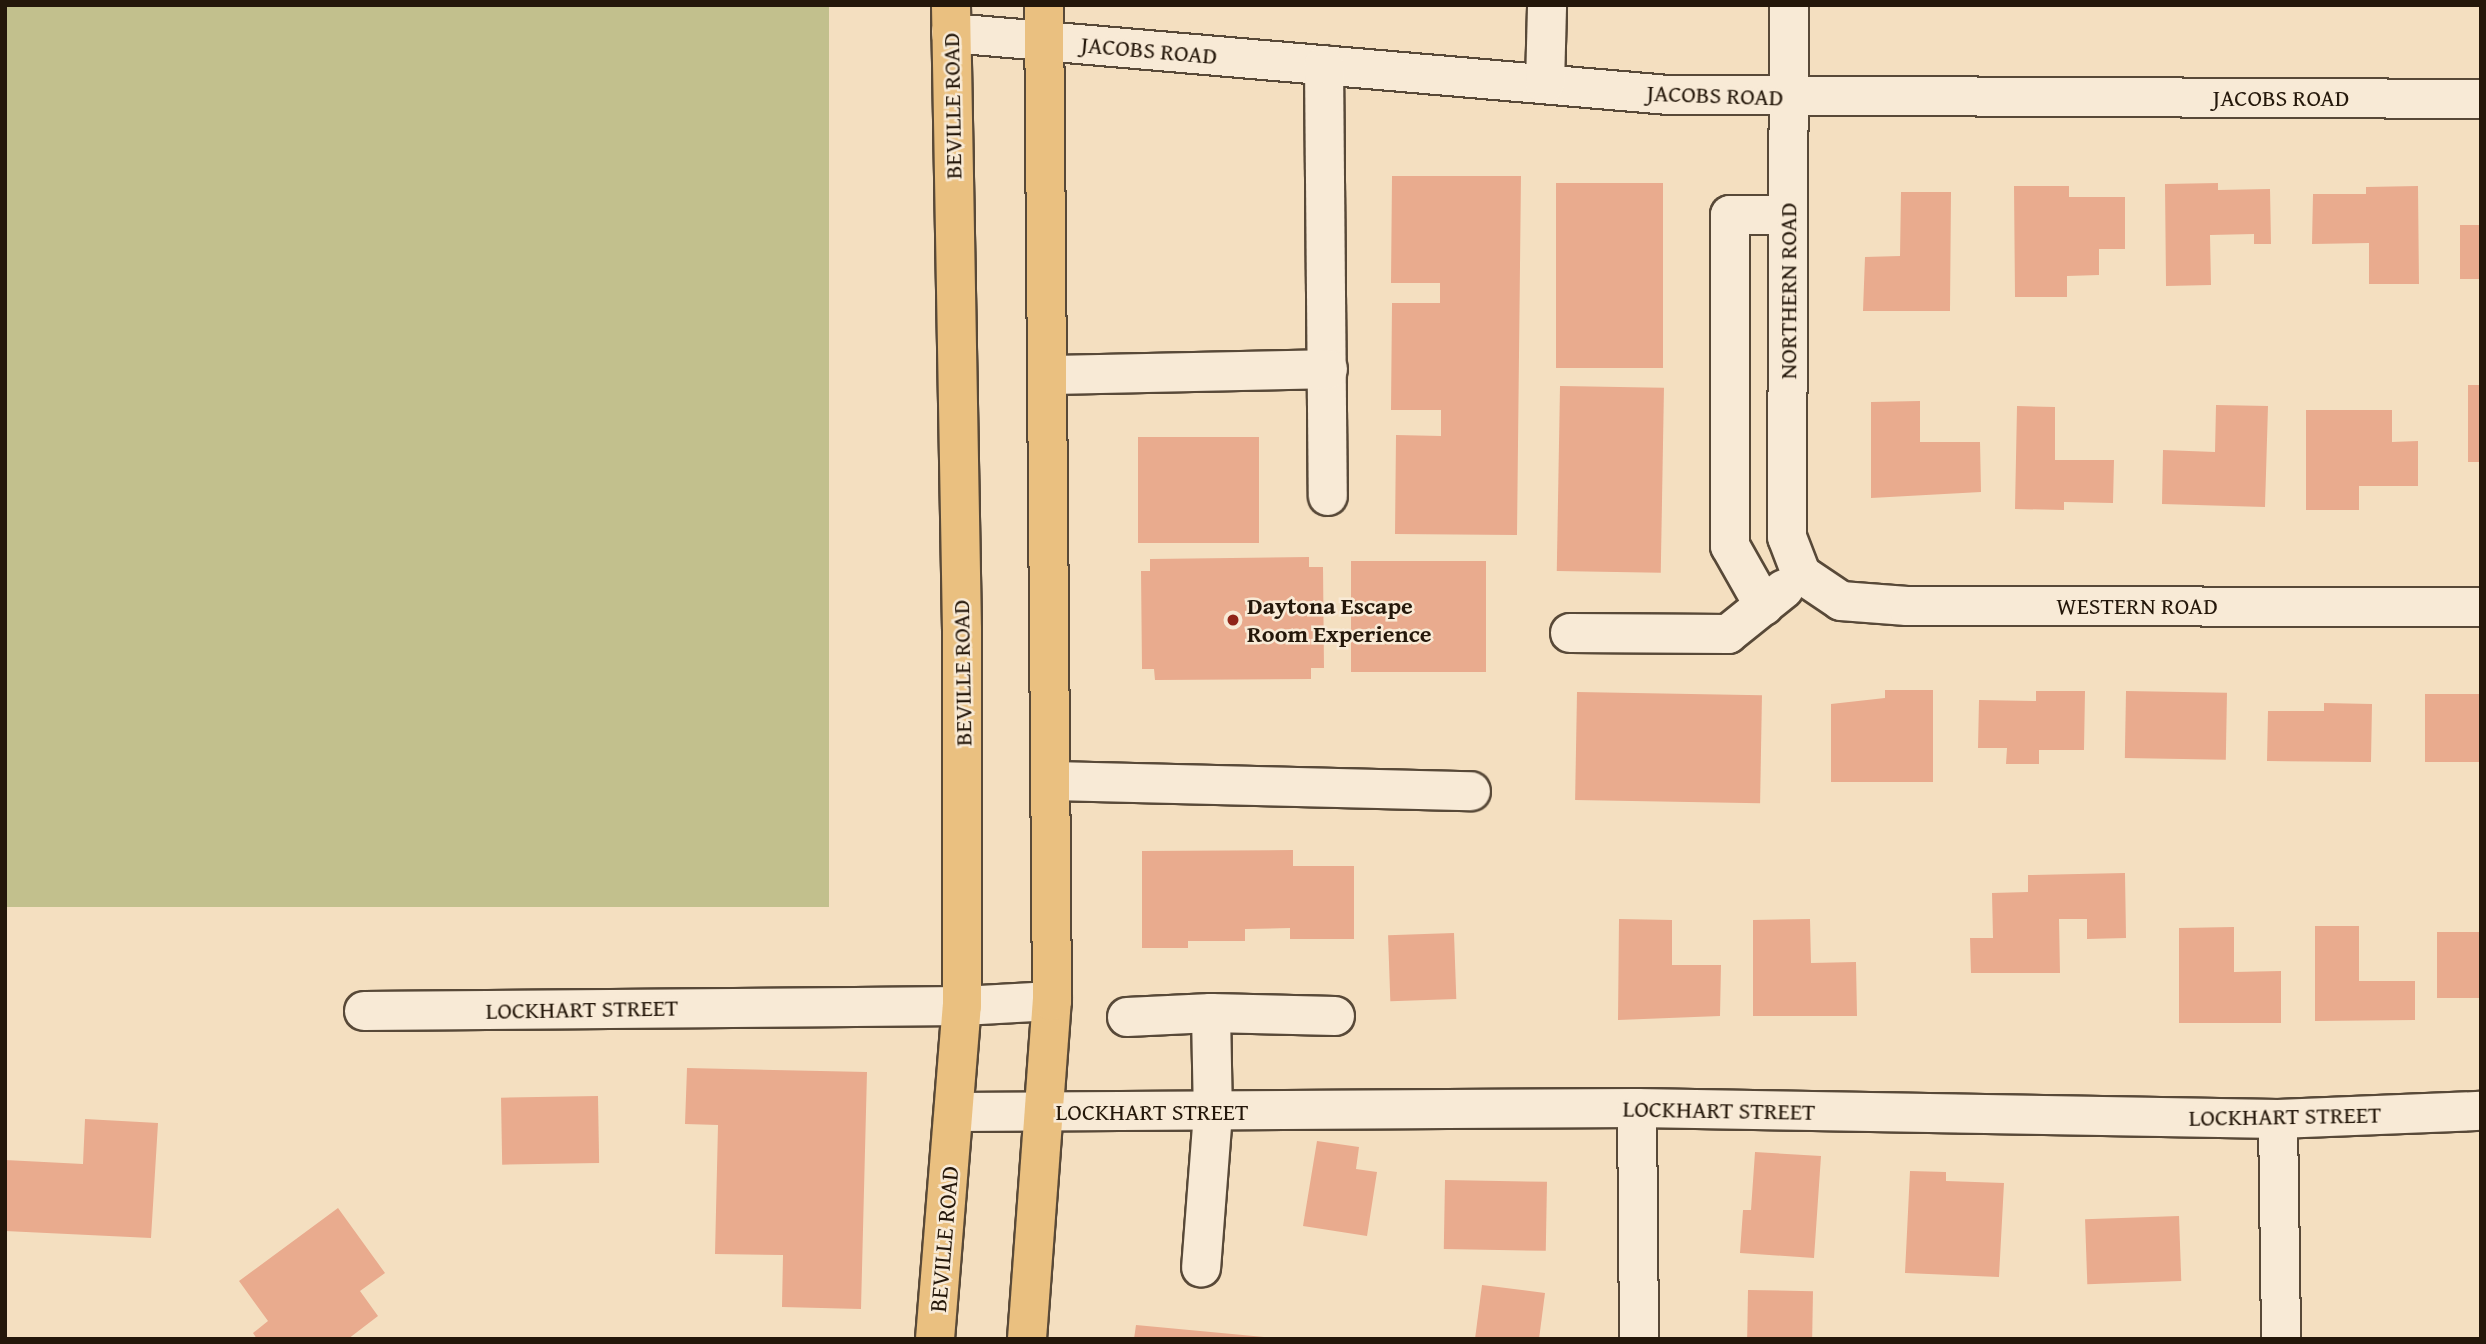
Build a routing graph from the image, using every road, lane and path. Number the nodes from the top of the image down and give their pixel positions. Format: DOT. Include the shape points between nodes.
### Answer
graph roads {
  1 [pos="1547,5"];
  2 [pos="1789,5"];
  3 [pos="951,19"];
  4 [pos="1044,23"];
  5 [pos="1324,65"];
  6 [pos="1545,85"];
  7 [pos="1789,97"];
  8 [pos="2481,99"];
  9 [pos="1788,215"];
  10 [pos="1328,369"];
  11 [pos="1048,375"];
  12 [pos="1328,496"];
  13 [pos="1801,574"];
  14 [pos="1764,606"];
  15 [pos="2481,607"];
  16 [pos="1570,633"];
  17 [pos="1052,781"];
  18 [pos="1471,791"];
  19 [pos="1052,1001"];
  20 [pos="962,1006"];
  21 [pos="364,1011"];
  22 [pos="1211,1013"];
  23 [pos="1335,1016"];
  24 [pos="1127,1017"];
  25 [pos="1637,1108"];
  26 [pos="2481,1111"];
  27 [pos="956,1112"];
  28 [pos="1046,1112"];
  29 [pos="1213,1113"];
  30 [pos="2278,1119"];
  31 [pos="1201,1268"];
  32 [pos="935,1339"];
  33 [pos="1027,1339"];
  34 [pos="1639,1339"];
  35 [pos="2281,1339"];
  1 -- 6 [label="street"];
  2 -- 7 [label="street, NORTHERN ROAD"];
  3 -- 4 [label="street, JACOBS ROAD"];
  3 -- 20 [label="main road, BEVILLE ROAD" via="962,643"];
  4 -- 5 [label="street, JACOBS ROAD"];
  4 -- 11 [label="main road"];
  5 -- 6 [label="street, JACOBS ROAD"];
  5 -- 10 [label="street"];
  6 -- 7 [label="street, JACOBS ROAD" via="1668,95"];
  7 -- 8 [label="street, JACOBS ROAD"];
  7 -- 9 [label="street, NORTHERN ROAD"];
  9 -- 13 [label="street, NORTHERN ROAD" via="1787,537"];
  9 -- 14 [label="street" via="1730,215 1730,545"];
  10 -- 11 [label="street"];
  10 -- 12 [label="street"];
  11 -- 17 [label="main road"];
  13 -- 14 [label="street"];
  13 -- 15 [label="street, WESTERN ROAD" via="1841,601 1908,606"];
  14 -- 16 [label="street" via="1728,634"];
  17 -- 18 [label="street"];
  17 -- 19 [label="main road"];
  19 -- 20 [label="street, LOCKHART STREET"];
  19 -- 28 [label="main road"];
  20 -- 21 [label="street, LOCKHART STREET"];
  20 -- 27 [label="main road, BEVILLE ROAD"];
  22 -- 23 [label="street"];
  22 -- 24 [label="street"];
  22 -- 29 [label="street"];
  25 -- 29 [label="street, LOCKHART STREET"];
  25 -- 30 [label="street, LOCKHART STREET"];
  25 -- 34 [label="street"];
  26 -- 30 [label="street, LOCKHART STREET"];
  27 -- 28 [label="street, LOCKHART STREET"];
  27 -- 32 [label="main road, BEVILLE ROAD"];
  28 -- 29 [label="street, LOCKHART STREET"];
  28 -- 33 [label="main road"];
  29 -- 31 [label="street"];
  30 -- 35 [label="street"];
}
